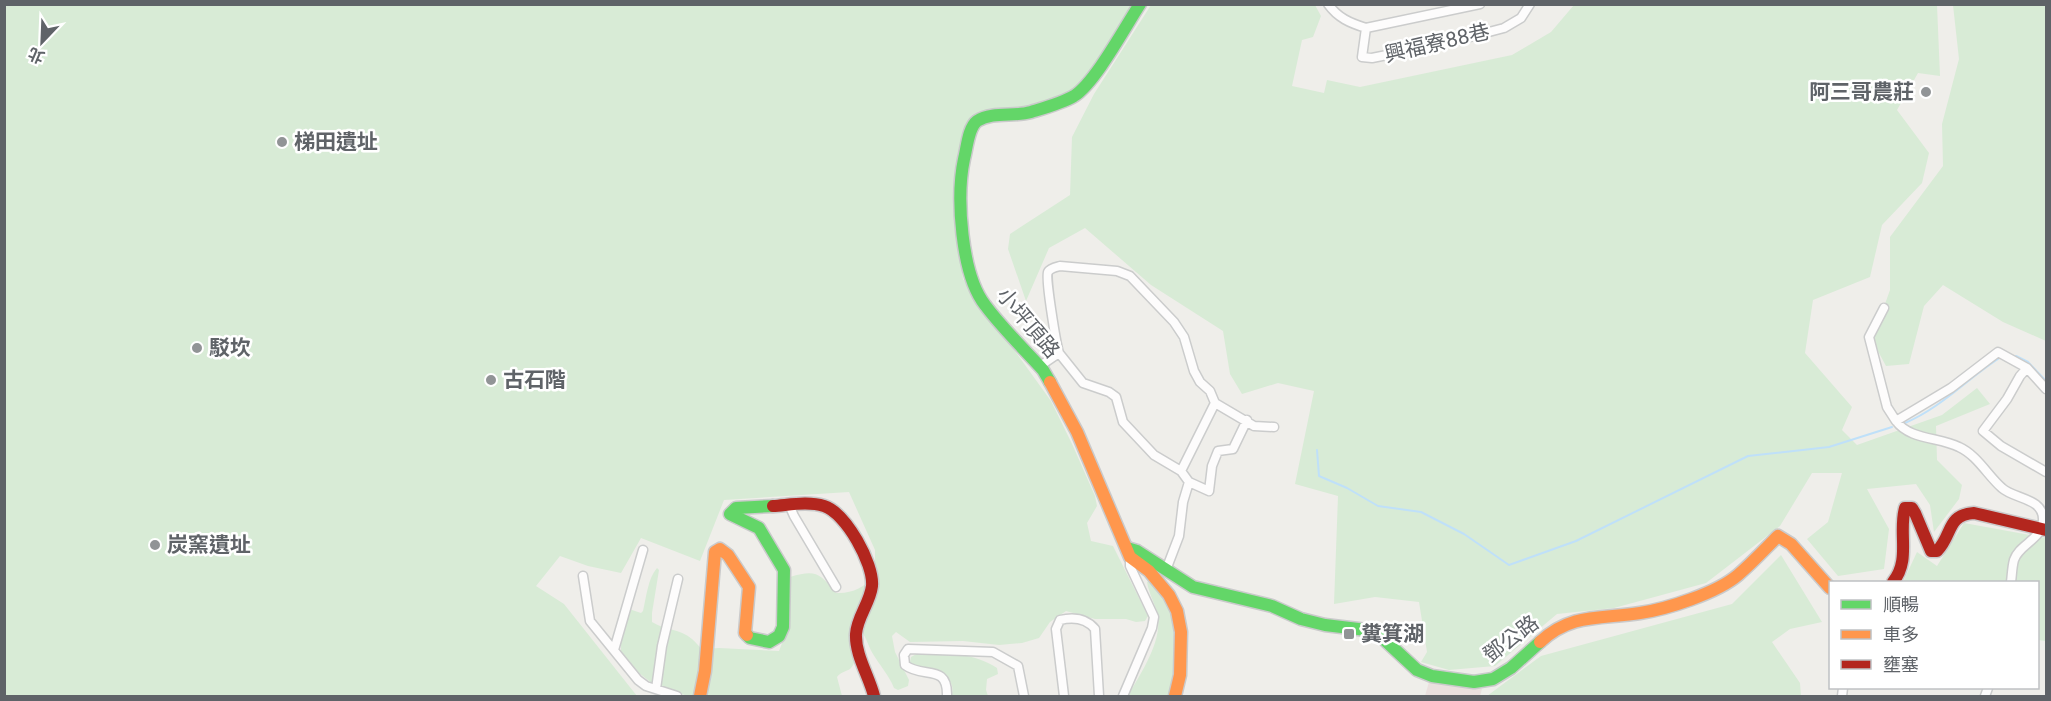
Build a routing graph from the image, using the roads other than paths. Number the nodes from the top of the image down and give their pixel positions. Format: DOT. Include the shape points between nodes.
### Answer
graph roads {
  1 [pos="1140,4"];
  2 [pos="1328,4"];
  3 [pos="1480,4"];
  4 [pos="1530,4"];
  5 [pos="1366,28"];
  6 [pos="1884,308"];
  7 [pos="1059,353"];
  8 [pos="1040,366"];
  9 [pos="2027,368"];
  10 [pos="2046,389"];
  11 [pos="1215,403"];
  12 [pos="1247,420"];
  13 [pos="1896,421"];
  14 [pos="1274,427"];
  15 [pos="1181,471"];
  16 [pos="2046,472"];
  17 [pos="1189,482"];
  18 [pos="790,507"];
  19 [pos="2044,530"];
  20 [pos="643,550"];
  21 [pos="1128,553"];
  22 [pos="1166,570"];
  23 [pos="583,576"];
  24 [pos="678,579"];
  25 [pos="1894,581"];
  26 [pos="2011,581"];
  27 [pos="836,587"];
  28 [pos="1829,587"];
  29 [pos="614,650"];
  30 [pos="656,690"];
  31 [pos="677,696"];
  32 [pos="700,696"];
  33 [pos="874,696"];
  34 [pos="946,696"];
  35 [pos="1024,696"];
  36 [pos="1064,696"];
  37 [pos="1099,696"];
  38 [pos="1123,696"];
  39 [pos="1175,696"];
  1 -- 8 [label="street, 小坪頂路" via="1091,80 1074,96 1029,113 991,116 976,122 970,133 962,170 962,222 972,280 984,304"];
  2 -- 5 [label="street, 興福寮88巷" via="1344,21"];
  3 -- 5 [label="street, 興福寮88巷"];
  4 -- 5 [label="street, 興福寮88巷" via="1521,18 1504,28 1372,58 1362,57"];
  6 -- 13 [label="street" via="1869,337 1887,407"];
  7 -- 8 [label="street"];
  7 -- 11 [label="street" via="1048,272 1060,266 1117,271 1130,276 1174,322 1184,338 1194,371"];
  7 -- 15 [label="street" via="1083,383 1116,397 1123,422 1154,455"];
  8 -- 21 [label="street, 小坪頂路" via="1077,432"];
  9 -- 10 [label="street"];
  9 -- 13 [label="street" via="1998,352 1951,388"];
  9 -- 16 [label="street" via="1983,431"];
  11 -- 12 [label="street"];
  11 -- 15 [label="street"];
  12 -- 14 [label="street" via="1254,426"];
  12 -- 17 [label="street" via="1233,449 1218,451 1209,491"];
  13 -- 19 [label="street" via="1902,429 1962,448 2003,489 2038,505"];
  15 -- 17 [label="street"];
  17 -- 22 [label="street" via="1179,536"];
  18 -- 27 [label="street"];
  18 -- 32 [label="street" via="736,508 730,514 759,528 784,570 783,627 779,636 769,642 745,633 749,587 728,555 720,549 716,552"];
  18 -- 33 [label="street" via="823,505 835,513 864,551 872,570 872,587 856,637"];
  19 -- 25 [label="street" via="1974,513 1962,514 1952,523 1942,546 1937,551 1930,550 1917,513 1905,508 1903,566"];
  19 -- 26 [label="street" via="2014,558"];
  20 -- 29 [label="street"];
  21 -- 22 [label="street, 鄧公路" via="1137,551"];
  21 -- 38 [label="street" via="1130,566 1154,617"];
  21 -- 39 [label="street, 小坪頂路" via="1149,571 1177,611 1181,632 1180,675"];
  22 -- 28 [label="street, 鄧公路" via="1193,587 1272,606 1301,619 1375,631 1417,670 1474,682 1492,679 1511,668 1547,634 1564,624 1583,618 1641,613 1718,588 1737,576 1778,536 1786,538"];
  23 -- 29 [label="street" via="590,621"];
  24 -- 30 [label="street"];
  29 -- 30 [label="street" via="638,680"];
  30 -- 31 [label="street"];
  34 -- 35 [label="street" via="946,682 940,676 912,671 905,665 908,649 993,652 1018,666"];
  36 -- 37 [label="street" via="1056,629 1060,620 1072,618 1095,629"];
}
